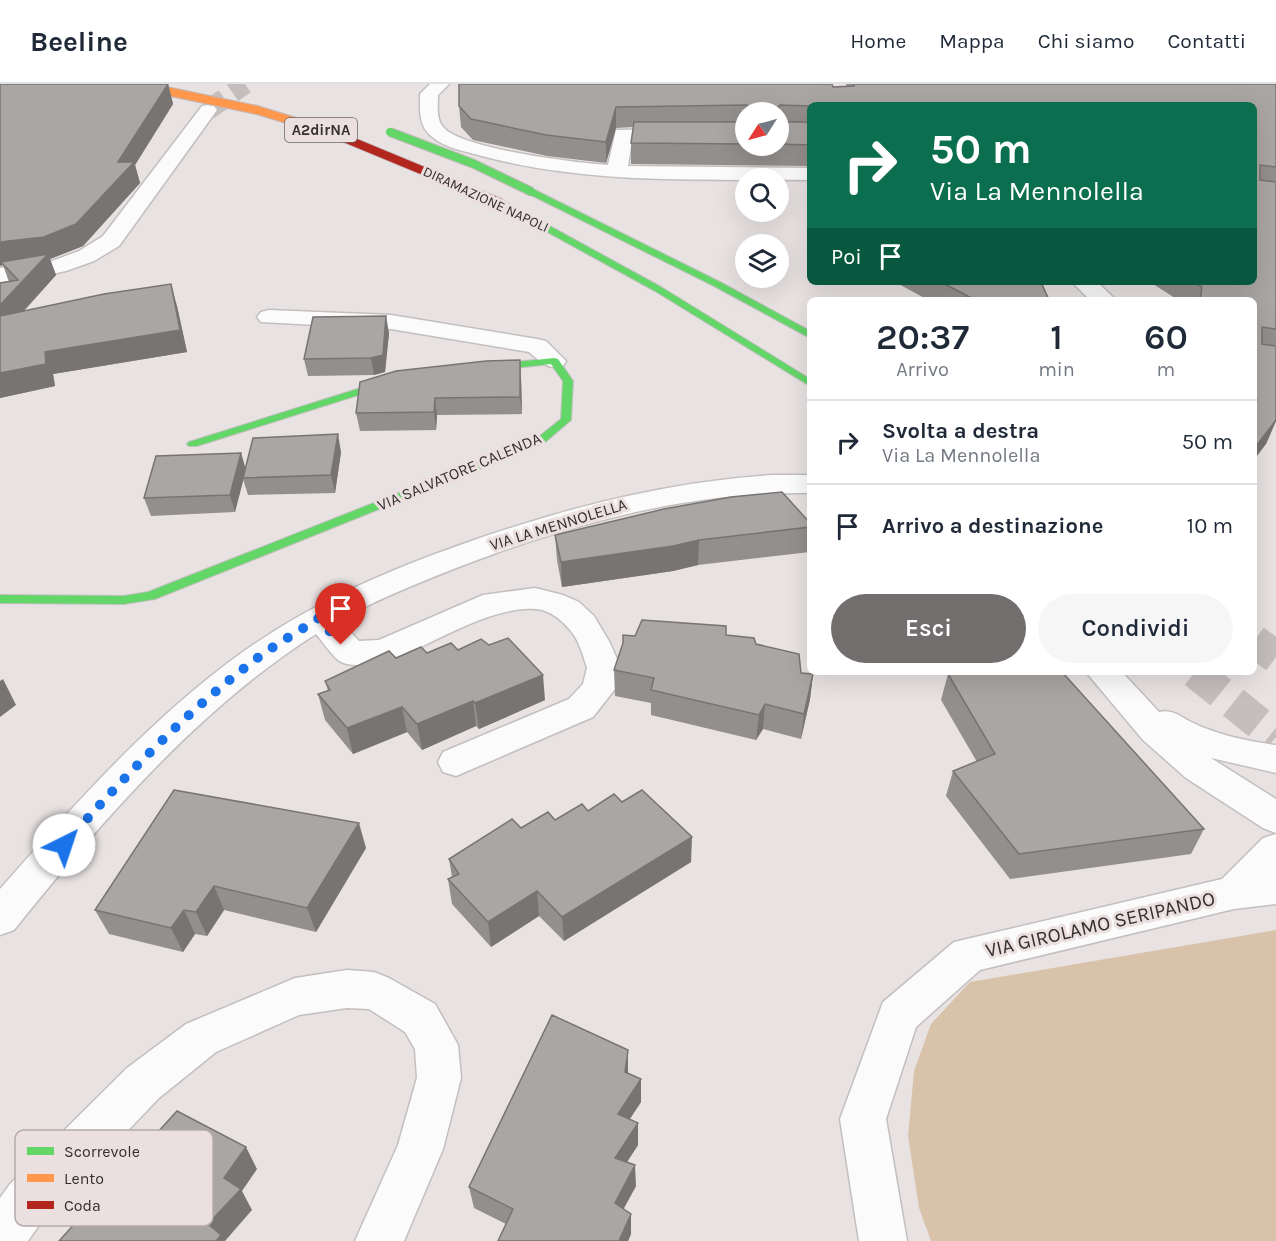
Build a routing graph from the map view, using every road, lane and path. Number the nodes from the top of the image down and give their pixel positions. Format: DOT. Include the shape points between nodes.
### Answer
graph roads {
  1 [pos="133,84"];
  2 [pos="440,84"];
  3 [pos="208,110"];
  4 [pos="378,128"];
  5 [pos="735,134"];
  6 [pos="617,171"];
  7 [pos="807,174"];
  8 [pos="0,275"];
  9 [pos="1086,285"];
  10 [pos="1100,297"];
  11 [pos="269,317"];
  12 [pos="807,333"];
  13 [pos="554,360"];
  14 [pos="463,371"];
  15 [pos="418,376"];
  16 [pos="807,381"];
  17 [pos="193,444"];
  18 [pos="807,484"];
  19 [pos="0,599"];
  20 [pos="319,618"];
  21 [pos="1106,675"];
  22 [pos="1130,702"];
  23 [pos="1276,759"];
  24 [pos="456,762"];
  25 [pos="1276,818"];
  26 [pos="1276,849"];
  27 [pos="1276,888"];
  28 [pos="1234,893"];
  29 [pos="0,918"];
  30 [pos="97,1130"];
  31 [pos="15,1218"];
  32 [pos="0,1239"];
  33 [pos="379,1241"];
  34 [pos="884,1241"];
  1 -- 16 [label="main road, DIRAMAZIONE NAPOLI / A2dirNA, bridge" via="297,122 420,167 501,203 664,291"];
  2 -- 6 [label="street" via="429,94 430,123 451,140 499,156"];
  3 -- 8 [label="street" via="111,241 100,250 55,266"];
  4 -- 12 [label="main road, DIRAMAZIONE NAPOLI / A2dirNA, bridge" via="474,164 717,284"];
  5 -- 6 [label="street" via="623,134"];
  6 -- 7 [label="street"];
  9 -- 10 [label="street"];
  11 -- 13 [label="street" via="391,322 537,346"];
  13 -- 14 [label="main road"];
  13 -- 19 [label="main road, VIA SALVATORE CALENDA" via="568,381 566,420 540,441 150,596 124,600"];
  15 -- 17 [label="main road" via="395,379"];
  18 -- 20 [label="street, VIA LA MENNOLELLA" via="659,495 582,514 383,586"];
  20 -- 24 [label="street" via="351,653 367,654 384,651 494,602 535,598 552,602 583,624 604,668 598,689 580,708"];
  20 -- 29 [label="street, VIA LA MENNOLELLA" via="247,666 183,721 108,795"];
  21 -- 22 [label="street"];
  22 -- 23 [label="street" via="1210,745"];
  22 -- 25 [label="street" via="1155,731 1198,768"];
  26 -- 28 [label="street, VIA GIROLAMO SERIPANDO"];
  27 -- 28 [label="street, VIA GIROLAMO SERIPANDO"];
  28 -- 34 [label="street, VIA GIROLAMO SERIPANDO" via="969,955 898,1016 863,1119"];
  30 -- 33 [label="street" via="143,1083 201,1038 295,997 348,989 374,991 420,1018 436,1045 439,1078 420,1149"];
  31 -- 32 [label="street"];
}
